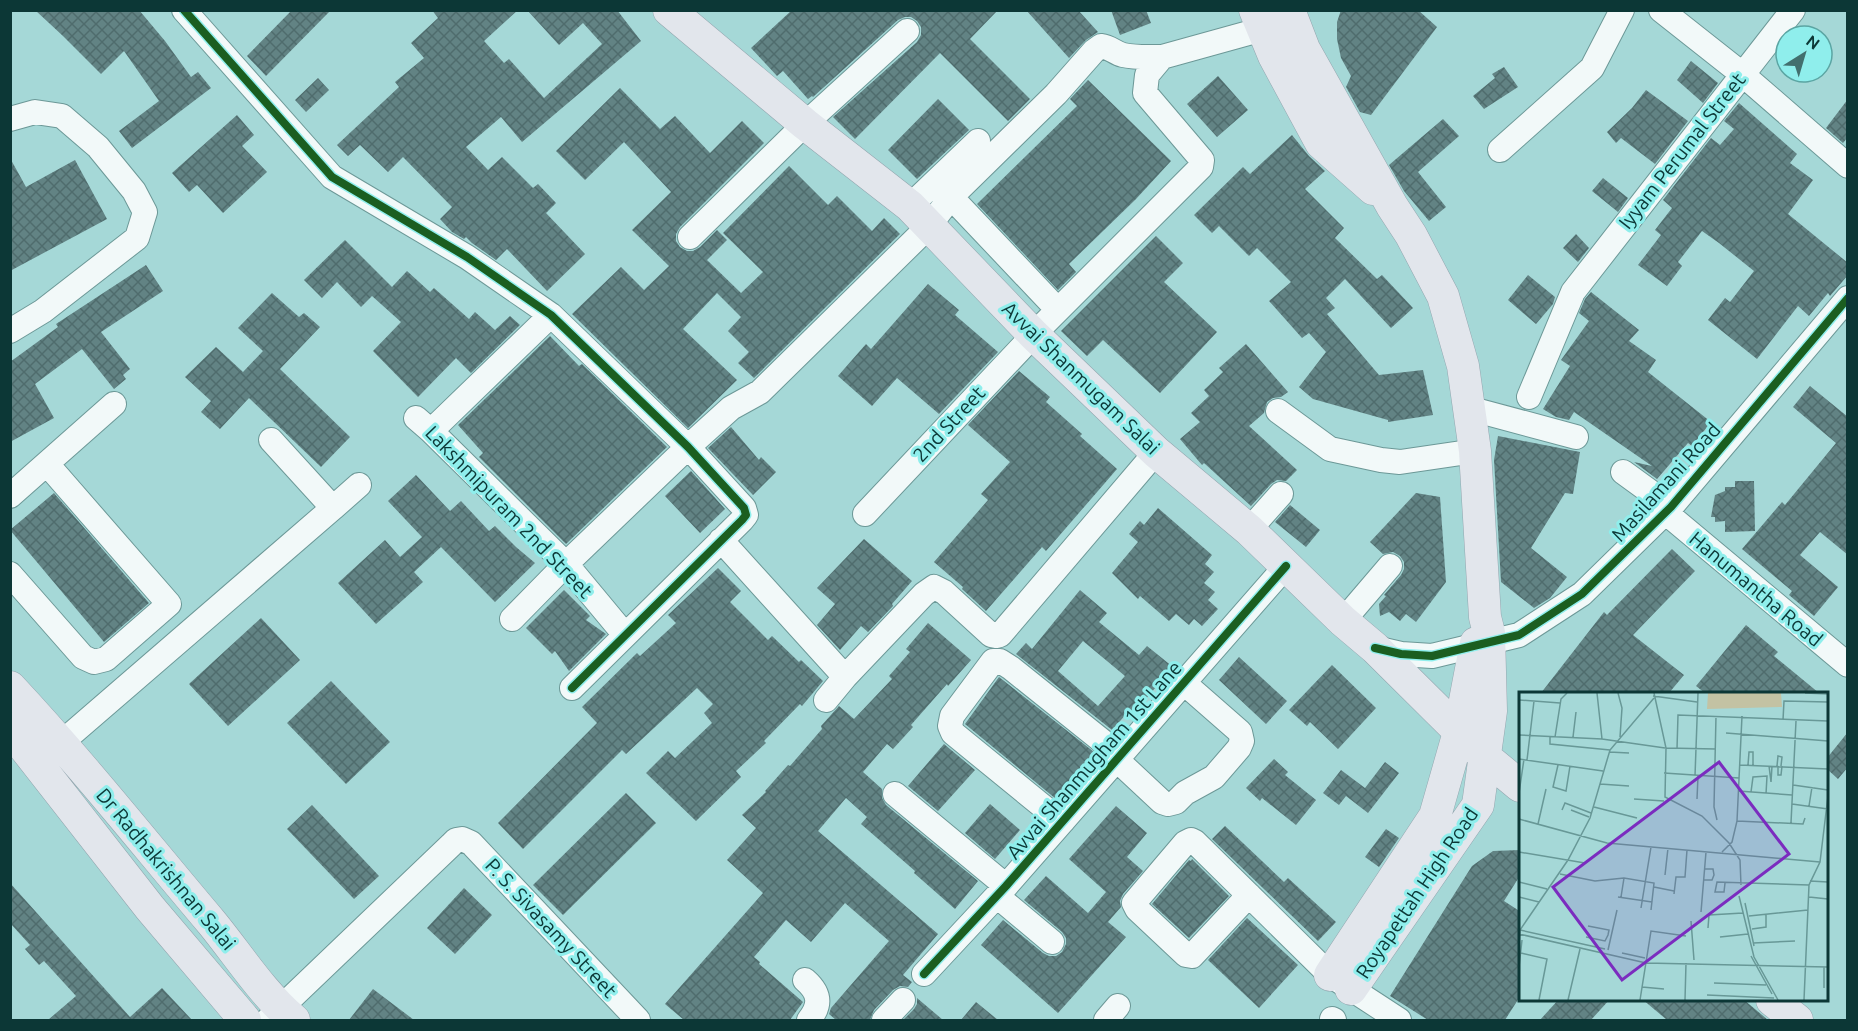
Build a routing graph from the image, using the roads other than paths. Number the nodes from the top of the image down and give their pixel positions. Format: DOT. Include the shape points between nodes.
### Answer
graph roads {
  1 [pos="184,10"];
  2 [pos="669,10"];
  3 [pos="1289,10"];
  4 [pos="1622,10"];
  5 [pos="1661,10"];
  6 [pos="1793,10"];
  7 [pos="1259,20"];
  8 [pos="907,31"];
  9 [pos="1162,57"];
  10 [pos="1742,74"];
  11 [pos="10,119"];
  12 [pos="805,124"];
  13 [pos="978,141"];
  14 [pos="1500,150"];
  15 [pos="1848,166"];
  16 [pos="951,197"];
  17 [pos="1392,206"];
  18 [pos="919,216"];
  19 [pos="690,237"];
  20 [pos="1058,310"];
  21 [pos="1843,312"];
  22 [pos="551,315"];
  23 [pos="10,332"];
  24 [pos="1034,335"];
  25 [pos="1529,397"];
  26 [pos="114,404"];
  27 [pos="1468,408"];
  28 [pos="1278,411"];
  29 [pos="1576,437"];
  30 [pos="271,440"];
  31 [pos="688,447"];
  32 [pos="1475,451"];
  33 [pos="1156,452"];
  34 [pos="47,464"];
  35 [pos="1623,472"];
  36 [pos="359,485"];
  37 [pos="1281,494"];
  38 [pos="10,496"];
  39 [pos="333,508"];
  40 [pos="1668,510"];
  41 [pos="865,514"];
  42 [pos="1249,530"];
  43 [pos="721,540"];
  44 [pos="566,564"];
  45 [pos="1286,566"];
  46 [pos="1390,566"];
  47 [pos="10,573"];
  48 [pos="169,604"];
  49 [pos="512,619"];
  50 [pos="1343,621"];
  51 [pos="196,626"];
  52 [pos="1484,634"];
  53 [pos="625,636"];
  54 [pos="1375,648"];
  55 [pos="10,662"];
  56 [pos="1848,665"];
  57 [pos="845,677"];
  58 [pos="1184,683"];
  59 [pos="11,688"];
  60 [pos="572,688"];
  61 [pos="826,700"];
  62 [pos="24,723"];
  63 [pos="1460,732"];
  64 [pos="61,743"];
  65 [pos="21,751"];
  66 [pos="1485,757"];
  67 [pos="1119,758"];
  68 [pos="1519,784"];
  69 [pos="895,794"];
  70 [pos="1063,821"];
  71 [pos="1001,891"];
  72 [pos="1249,895"];
  73 [pos="1052,942"];
  74 [pos="924,974"];
  75 [pos="805,980"];
  76 [pos="1341,982"];
  77 [pos="903,1000"];
  78 [pos="1774,1001"];
  79 [pos="281,1016"];
  80 [pos="245,1020"];
  81 [pos="638,1020"];
  82 [pos="809,1020"];
  83 [pos="884,1020"];
  84 [pos="1363,1020"];
  85 [pos="1392,1020"];
  86 [pos="1797,1020"];
  1 -- 22 [label="street" via="332,177 467,257"];
  2 -- 12 [label="main road, Avvai Shanmugam Salai"];
  3 -- 17 [label="main road" via="1304,49"];
  4 -- 14 [label="street" via="1592,68"];
  5 -- 10 [label="street"];
  6 -- 10 [label="street, Iyyam Perumal Street"];
  7 -- 9 [label="street"];
  7 -- 17 [label="main road" via="1321,143"];
  8 -- 12 [label="street"];
  9 -- 16 [label="street" via="1121,55 1101,46"];
  9 -- 20 [label="street, 2nd Street" via="1147,75 1145,93 1202,160 1201,167"];
  10 -- 15 [label="street"];
  10 -- 25 [label="street, Iyyam Perumal Street" via="1573,292"];
  11 -- 23 [label="street" via="35,112 62,116 98,147 146,212 137,238"];
  12 -- 18 [label="main road, Avvai Shanmugam Salai"];
  12 -- 19 [label="street"];
  13 -- 18 [label="street"];
  16 -- 18 [label="street"];
  16 -- 20 [label="street"];
  17 -- 27 [label="main road" via="1443,296 1463,366"];
  18 -- 24 [label="main road, Avvai Shanmugam Salai"];
  18 -- 31 [label="street" via="760,392 731,408"];
  20 -- 24 [label="street, 2nd Street"];
  21 -- 40 [label="street, Masilamani Road"];
  22 -- 31 [label="street"];
  22 -- 44 [label="street, Lakshmipuram 2nd Street" via="424,424"];
  24 -- 33 [label="main road, Avvai Shanmugam Salai"];
  24 -- 41 [label="street, 2nd Street"];
  26 -- 34 [label="street"];
  27 -- 29 [label="street"];
  27 -- 32 [label="main road"];
  28 -- 32 [label="street" via="1330,449 1381,460 1400,462"];
  30 -- 39 [label="street"];
  31 -- 43 [label="street" via="744,508 746,515"];
  31 -- 44 [label="street"];
  32 -- 52 [label="main road"];
  33 -- 42 [label="main road, Avvai Shanmugam Salai"];
  33 -- 57 [label="street" via="1004,632 991,635 934,587"];
  34 -- 38 [label="street"];
  34 -- 48 [label="street"];
  35 -- 40 [label="street, Hanumantha Road"];
  36 -- 39 [label="street"];
  37 -- 42 [label="street"];
  39 -- 51 [label="street"];
  40 -- 52 [label="street, Masilamani Road" via="1582,594 1519,634"];
  40 -- 56 [label="street, Hanumantha Road"];
  42 -- 45 [label="main road, Avvai Shanmugam Salai"];
  43 -- 53 [label="street"];
  43 -- 57 [label="street"];
  44 -- 49 [label="street"];
  44 -- 53 [label="street, Lakshmipuram 2nd Street"];
  45 -- 50 [label="main road, Avvai Shanmugam Salai"];
  45 -- 58 [label="street, Avvai Shanmugham 1st Lane"];
  46 -- 50 [label="street"];
  47 -- 48 [label="street" via="84,657 94,662 106,659"];
  48 -- 51 [label="street"];
  50 -- 54 [label="main road, Avvai Shanmugam Salai"];
  51 -- 64 [label="street"];
  52 -- 54 [label="street, Masilamani Road" via="1432,656"];
  52 -- 63 [label="main road, Royapettah High Road"];
  52 -- 66 [label="main road, Royapettah High Road" via="1491,711"];
  53 -- 60 [label="street"];
  54 -- 63 [label="main road, Avvai Shanmugam Salai"];
  55 -- 62 [label="main road" via="29,686"];
  57 -- 61 [label="street"];
  58 -- 67 [label="street, Avvai Shanmugham 1st Lane"];
  58 -- 67 [label="street" via="1240,732 1239,748 1214,777 1168,804"];
  59 -- 62 [label="main road"];
  62 -- 64 [label="main road, Dr Radhakrishnan Salai"];
  62 -- 65 [label="main road, Dr Radhakrishnan Salai"];
  63 -- 66 [label="main road, Avvai Shanmugam Salai"];
  63 -- 76 [label="main road, Royapettah High Road" via="1435,816"];
  64 -- 79 [label="main road, Dr Radhakrishnan Salai" via="215,928"];
  65 -- 80 [label="main road, Dr Radhakrishnan Salai"];
  66 -- 68 [label="main road, Avvai Shanmugam Salai"];
  66 -- 76 [label="main road, Royapettah High Road" via="1478,805"];
  67 -- 70 [label="street, Avvai Shanmugham 1st Lane"];
  67 -- 70 [label="street" via="1011,668 993,661 952,716 953,733"];
  69 -- 71 [label="street"];
  70 -- 71 [label="street, Avvai Shanmugham 1st Lane"];
  71 -- 73 [label="street"];
  71 -- 74 [label="street, Avvai Shanmugham 1st Lane"];
  72 -- 72 [label="street" via="1192,956 1186,955 1134,903 1191,840"];
  72 -- 76 [label="street"];
  75 -- 82 [label="street" via="813,987 818,1003"];
  76 -- 85 [label="street"];
  77 -- 83 [label="street"];
  78 -- 86 [label="main road"];
  79 -- 81 [label="street, P. S. Sivasamy Street" via="456,840 462,839 471,843"];
  84 -- 85 [label="street" via="1366,1016"];
}
